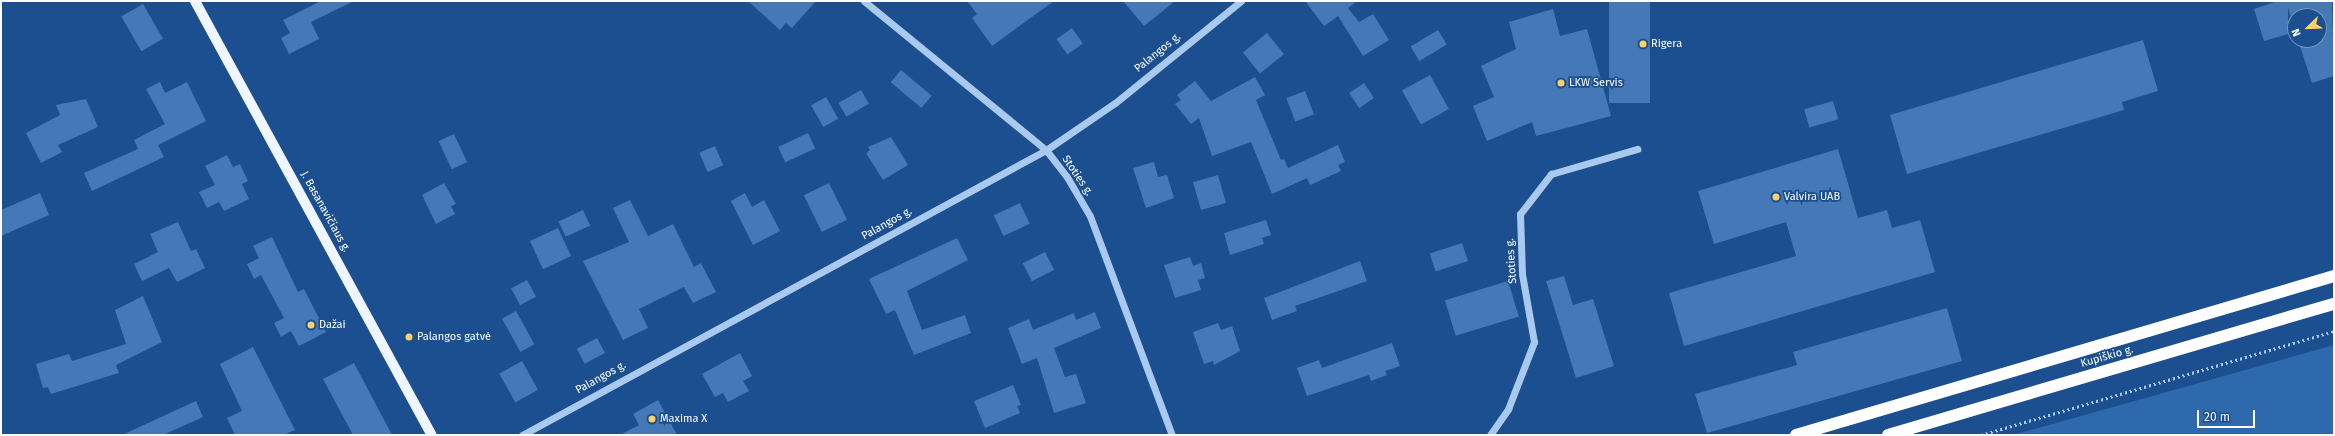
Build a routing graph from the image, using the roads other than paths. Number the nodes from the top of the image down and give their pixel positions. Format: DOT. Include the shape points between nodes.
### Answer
graph roads {
  1 [pos="196,1"];
  2 [pos="864,1"];
  3 [pos="1241,1"];
  4 [pos="1637,149"];
  5 [pos="1046,150"];
  6 [pos="2334,276"];
  7 [pos="2334,304"];
  8 [pos="432,435"];
  9 [pos="522,435"];
  10 [pos="1172,435"];
  11 [pos="1490,435"];
  12 [pos="1796,435"];
  13 [pos="1888,435"];
  1 -- 8 [label="main road, J. Basanavičiaus g."];
  2 -- 5 [label="street, Stoties g."];
  3 -- 5 [label="street, Palangos g." via="1115,103"];
  4 -- 11 [label="street, Stoties g." via="1550,174 1520,214 1522,274 1534,342 1508,409"];
  5 -- 9 [label="street, Palangos g."];
  5 -- 10 [label="street, Stoties g." via="1067,177 1090,216"];
  6 -- 12 [label="highway"];
  7 -- 13 [label="highway, Kupiškio g."];
}
